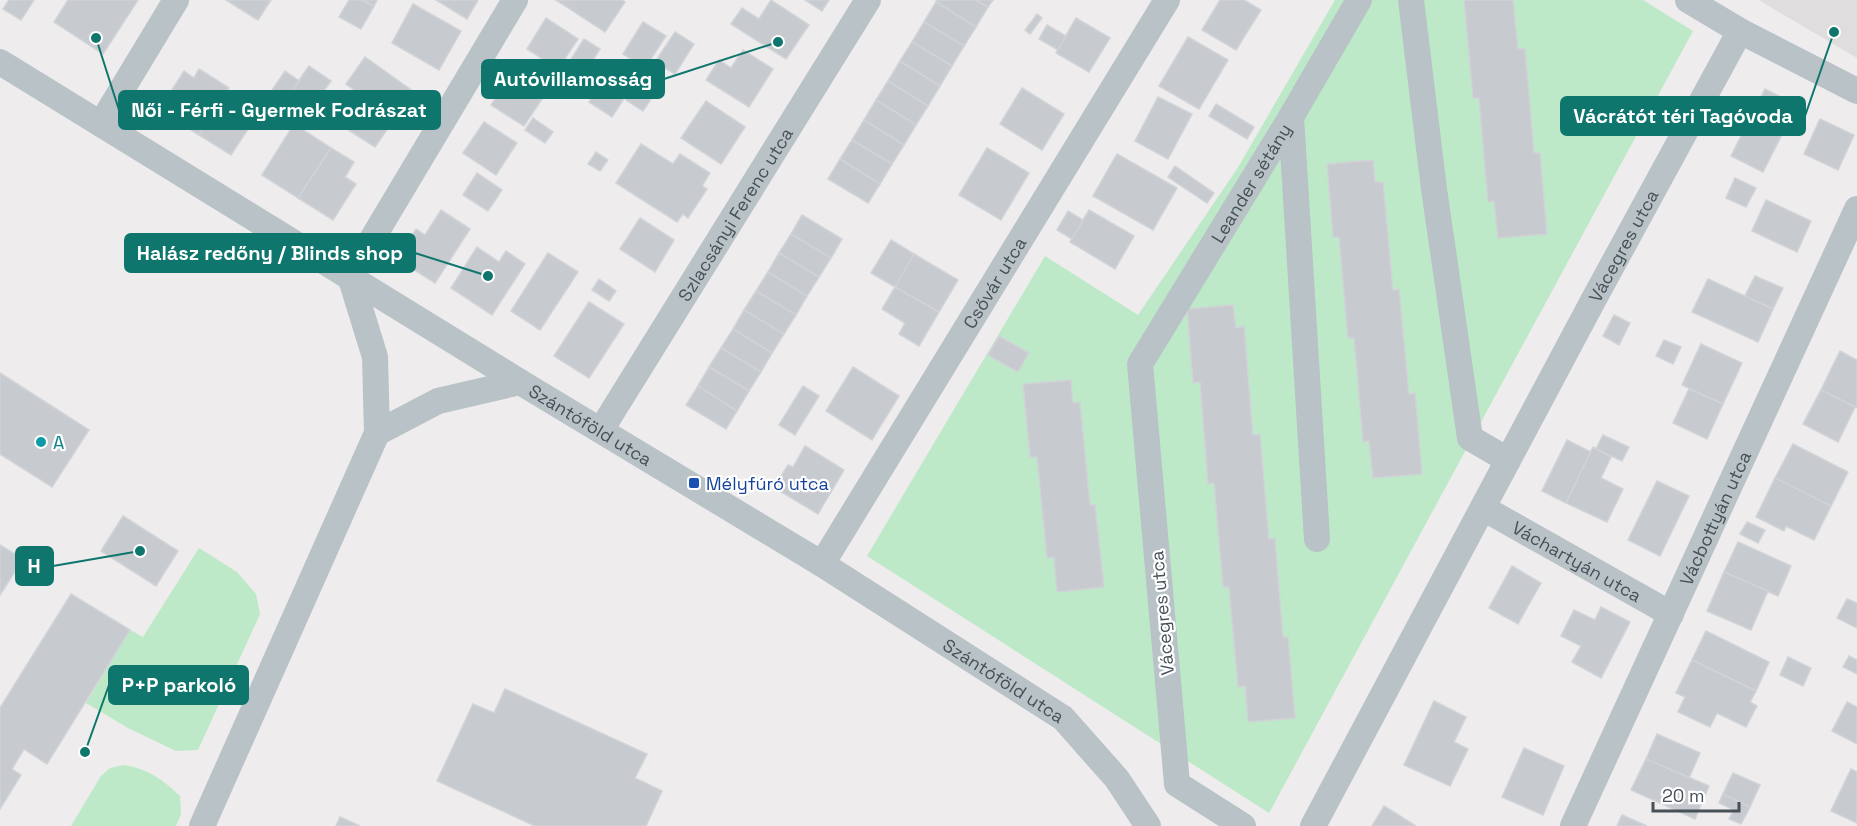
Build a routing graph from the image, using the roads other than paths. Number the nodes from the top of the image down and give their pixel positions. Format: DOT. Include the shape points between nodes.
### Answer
graph roads {
  1 [pos="176,0"];
  2 [pos="515,0"];
  3 [pos="868,0"];
  4 [pos="1167,0"];
  5 [pos="1359,0"];
  6 [pos="1411,0"];
  7 [pos="1688,0"];
  8 [pos="1740,32"];
  9 [pos="0,62"];
  10 [pos="1857,91"];
  11 [pos="1291,117"];
  12 [pos="101,124"];
  13 [pos="1857,209"];
  14 [pos="350,276"];
  15 [pos="1140,364"];
  16 [pos="520,382"];
  17 [pos="601,430"];
  18 [pos="376,434"];
  19 [pos="1508,460"];
  20 [pos="1483,508"];
  21 [pos="1317,539"];
  22 [pos="822,564"];
  23 [pos="1671,614"];
  24 [pos="201,826"];
  25 [pos="1148,826"];
  26 [pos="1243,826"];
  27 [pos="1313,826"];
  28 [pos="1573,826"];
  1 -- 12 [label="street"];
  2 -- 14 [label="street"];
  3 -- 17 [label="street, Szlacsányi Ferenc utca"];
  4 -- 22 [label="street, Csővár utca"];
  5 -- 11 [label="street, Leander sétány"];
  6 -- 19 [label="street" via="1470,438"];
  7 -- 8 [label="street"];
  8 -- 10 [label="street"];
  8 -- 19 [label="street, Vácegres utca"];
  9 -- 12 [label="street, Szántóföld utca"];
  11 -- 15 [label="street, Leander sétány"];
  11 -- 21 [label="street"];
  12 -- 14 [label="street, Szántóföld utca"];
  13 -- 23 [label="street, Vácbottyán utca"];
  14 -- 16 [label="street, Szántóföld utca"];
  14 -- 18 [label="street" via="375,357"];
  15 -- 26 [label="street, Vácegres utca" via="1177,784"];
  16 -- 17 [label="street, Szántóföld utca"];
  16 -- 18 [label="street" via="438,401"];
  17 -- 22 [label="street, Szántóföld utca"];
  18 -- 24 [label="street"];
  19 -- 20 [label="street, Vácegres utca"];
  20 -- 23 [label="street, Váchartyán utca"];
  20 -- 27 [label="street, Vácegres utca"];
  22 -- 25 [label="street, Szántóföld utca" via="1063,718 1117,779"];
  23 -- 28 [label="street, Vácbottyán utca"];
}
